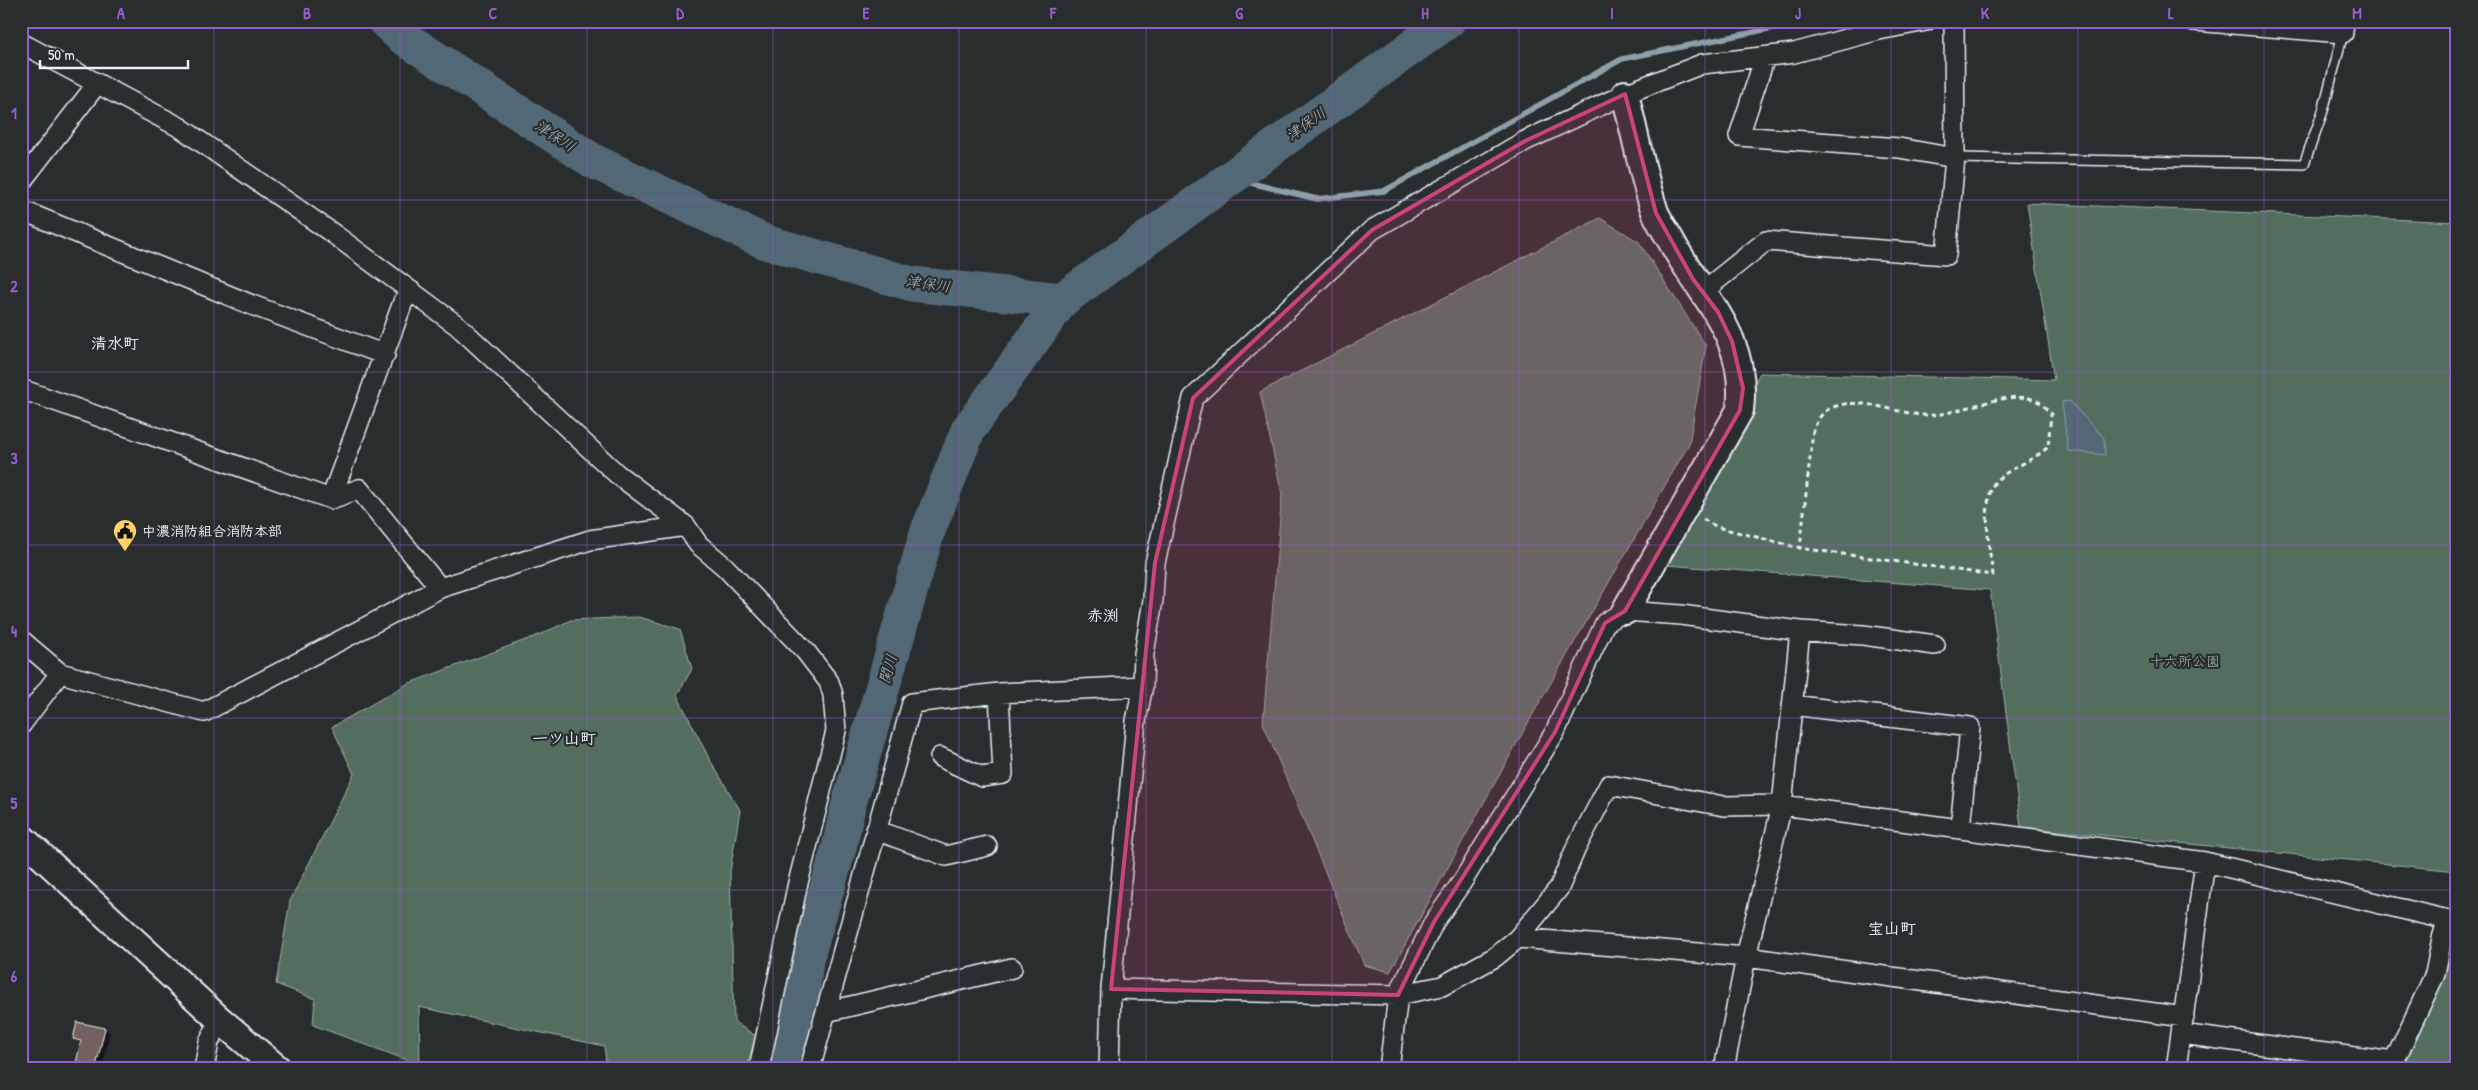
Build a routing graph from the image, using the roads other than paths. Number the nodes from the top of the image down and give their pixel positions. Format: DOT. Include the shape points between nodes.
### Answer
graph roads {
  1 [pos="1926,21"];
  2 [pos="1954,21"];
  3 [pos="2194,21"];
  4 [pos="2343,27"];
  5 [pos="21,42"];
  6 [pos="1765,57"];
  7 [pos="96,84"];
  8 [pos="1625,94"];
  9 [pos="1955,158"];
  10 [pos="21,182"];
  11 [pos="21,210"];
  12 [pos="411,291"];
  13 [pos="1702,292"];
  14 [pos="385,355"];
  15 [pos="21,389"];
  16 [pos="331,499"];
  17 [pos="686,526"];
  18 [pos="440,588"];
  19 [pos="1625,611"];
  20 [pos="1800,631"];
  21 [pos="21,640"];
  22 [pos="1935,645"];
  23 [pos="60,673"];
  24 [pos="1143,686"];
  25 [pos="999,693"];
  26 [pos="1792,705"];
  27 [pos="21,725"];
  28 [pos="940,757"];
  29 [pos="1782,805"];
  30 [pos="1960,829"];
  31 [pos="876,830"];
  32 [pos="21,837"];
  33 [pos="987,846"];
  34 [pos="2205,862"];
  35 [pos="1518,938"];
  36 [pos="1746,957"];
  37 [pos="1012,968"];
  38 [pos="1111,989"];
  39 [pos="1398,995"];
  40 [pos="826,1012"];
  41 [pos="220,1020"];
  42 [pos="2183,1026"];
  43 [pos="204,1069"];
  44 [pos="278,1069"];
  45 [pos="759,1069"];
  46 [pos="810,1069"];
  47 [pos="1109,1069"];
  48 [pos="1389,1069"];
  49 [pos="1724,1069"];
  50 [pos="2176,1069"];
  1 -- 6 [label="street"];
  2 -- 9 [label="street"];
  3 -- 4 [label="street"];
  4 -- 9 [label="lane" via="2323,111 2304,164"];
  5 -- 7 [label="street"];
  6 -- 8 [label="street" via="1702,64"];
  6 -- 9 [label="street" via="1739,136 1899,148"];
  7 -- 10 [label="street"];
  7 -- 12 [label="street" via="181,128"];
  8 -- 13 [label="street" via="1656,213"];
  8 -- 24 [label="street" via="1525,141 1372,230 1193,398 1155,563"];
  9 -- 13 [label="street" via="1946,255 1766,241"];
  11 -- 14 [label="street" via="252,305"];
  12 -- 14 [label="street" via="403,302"];
  12 -- 17 [label="street" via="458,326 617,474"];
  13 -- 19 [label="street" via="1718,312 1732,341 1743,388 1740,410"];
  14 -- 16 [label="street"];
  15 -- 16 [label="street"];
  16 -- 18 [label="street" via="359,489"];
  17 -- 18 [label="street" via="590,540"];
  17 -- 45 [label="street" via="698,544 725,567 806,652 829,682 833,695 836,730 797,887"];
  18 -- 23 [label="street" via="204,712"];
  19 -- 20 [label="street"];
  19 -- 39 [label="street" via="1605,623 1555,732 1434,922"];
  20 -- 22 [label="street" via="1862,634"];
  20 -- 26 [label="street"];
  21 -- 23 [label="street"];
  23 -- 27 [label="street"];
  24 -- 25 [label="street"];
  24 -- 38 [label="street" via="1136,721"];
  25 -- 28 [label="street" via="1003,774 982,777"];
  25 -- 31 [label="street" via="912,703"];
  26 -- 29 [label="street"];
  26 -- 30 [label="street" via="1970,727"];
  29 -- 30 [label="street"];
  29 -- 35 [label="street" via="1724,806 1609,785 1559,888"];
  29 -- 36 [label="street"];
  30 -- 34 [label="street"];
  31 -- 33 [label="street" via="946,856"];
  31 -- 40 [label="street"];
  32 -- 41 [label="street"];
  34 -- 42 [label="street"];
  34 -- 42 [label="street" via="2448,920 2435,974 2394,1062"];
  35 -- 36 [label="street"];
  35 -- 39 [label="street" via="1495,957 1442,986"];
  36 -- 42 [label="street"];
  36 -- 49 [label="street"];
  37 -- 40 [label="street"];
  38 -- 39 [label="street"];
  38 -- 47 [label="street"];
  39 -- 48 [label="street"];
  40 -- 46 [label="street"];
  41 -- 43 [label="street" via="209,1042"];
  41 -- 44 [label="street"];
  42 -- 50 [label="street"];
}
